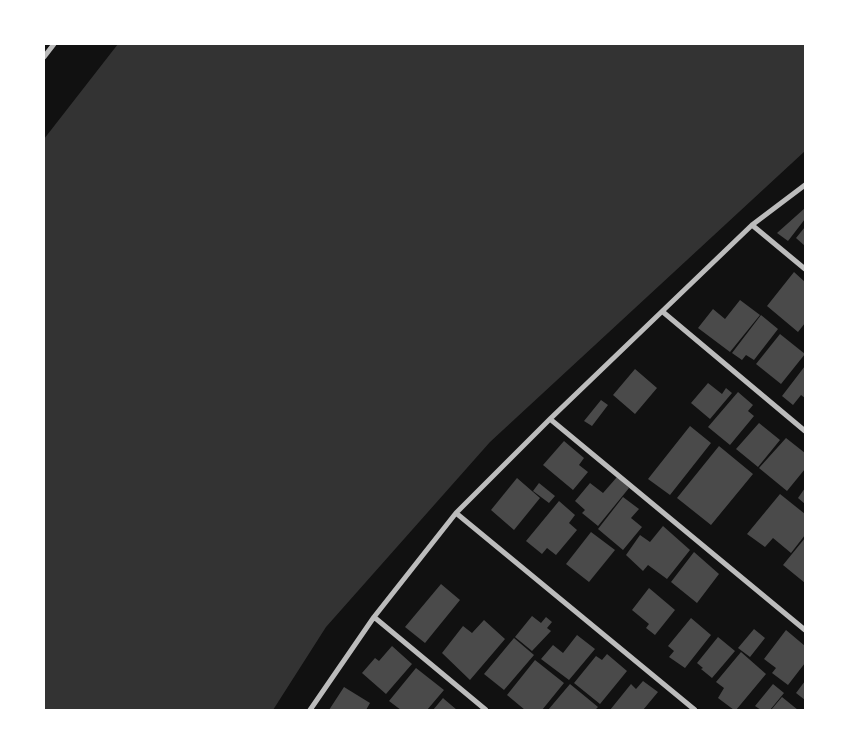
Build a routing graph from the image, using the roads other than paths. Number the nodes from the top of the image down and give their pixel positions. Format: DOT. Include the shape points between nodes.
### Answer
graph roads {
  1 [pos="54,44"];
  2 [pos="44,57"];
  3 [pos="805,185"];
  4 [pos="752,225"];
  5 [pos="805,269"];
  6 [pos="663,312"];
  7 [pos="550,419"];
  8 [pos="805,431"];
  9 [pos="456,513"];
  10 [pos="374,617"];
  11 [pos="805,630"];
  12 [pos="310,710"];
  13 [pos="486,710"];
  14 [pos="695,710"];
  1 -- 2 [label="street"];
  3 -- 4 [label="street"];
  4 -- 5 [label="street"];
  4 -- 6 [label="street"];
  6 -- 7 [label="street"];
  6 -- 8 [label="street"];
  7 -- 9 [label="street"];
  7 -- 11 [label="street"];
  9 -- 10 [label="street"];
  9 -- 14 [label="street"];
  10 -- 12 [label="street"];
  10 -- 13 [label="street"];
}
